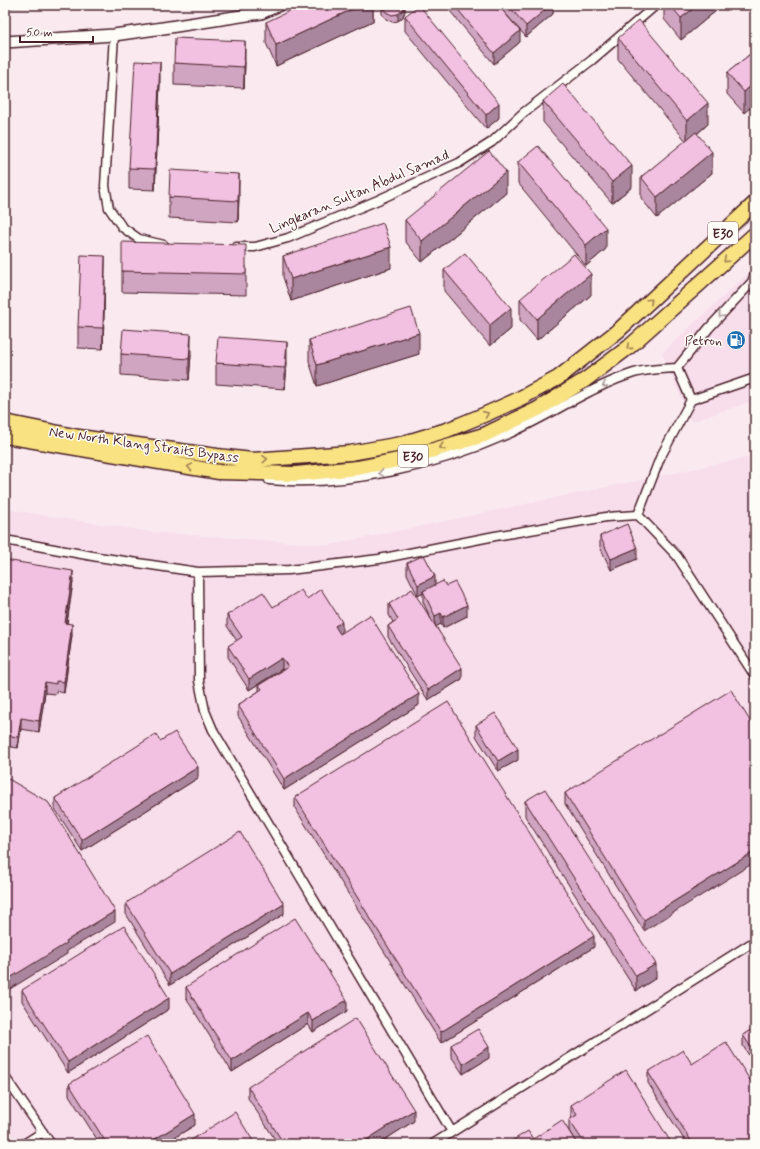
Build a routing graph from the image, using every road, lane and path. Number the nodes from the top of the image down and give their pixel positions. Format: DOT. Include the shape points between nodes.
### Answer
graph roads {
  1 [pos="279,5"];
  2 [pos="656,5"];
  3 [pos="114,35"];
  4 [pos="5,42"];
  5 [pos="755,203"];
  6 [pos="755,234"];
  7 [pos="172,245"];
  8 [pos="225,246"];
  9 [pos="755,274"];
  10 [pos="676,368"];
  11 [pos="755,378"];
  12 [pos="691,400"];
  13 [pos="5,422"];
  14 [pos="5,436"];
  15 [pos="219,472"];
  16 [pos="638,515"];
  17 [pos="5,540"];
  18 [pos="198,572"];
  19 [pos="755,676"];
  20 [pos="755,941"];
  21 [pos="5,1077"];
  22 [pos="43,1132"];
  23 [pos="452,1132"];
  24 [pos="24,1144"];
  25 [pos="51,1144"];
  26 [pos="433,1144"];
  1 -- 3 [label="street" via="261,13"];
  2 -- 8 [label="street, Lingkaran Sultan Abdul Samad" via="592,60 523,113 492,142 459,163 288,238 255,247"];
  3 -- 4 [label="street"];
  3 -- 7 [label="street" via="105,186 109,208 122,227 139,239"];
  13 -- 5 [label="highway, New North Klang Straits Bypass / E30, one-way" via="79,436 252,460 350,454 401,444 447,430 486,414 558,378 619,330"];
  6 -- 15 [label="highway, New North Klang Straits Bypass / E30, one-way" via="629,347 585,380 538,409 484,434 403,459 357,468 296,474"];
  9 -- 10 [label="street, one-way" via="752,282"];
  10 -- 12 [label="street"];
  10 -- 15 [label="street, one-way" via="636,372 613,381 509,434 458,454 403,469 330,481 282,481"];
  11 -- 12 [label="street"];
  12 -- 16 [label="street" via="660,458"];
  15 -- 14 [label="highway, New North Klang Straits Bypass / E30, one-way"];
  16 -- 18 [label="street" via="606,517 379,559 289,570"];
  16 -- 19 [label="street" via="676,556"];
  17 -- 18 [label="street"];
  18 -- 23 [label="street" via="199,681 210,724"];
  20 -- 23 [label="street"];
  21 -- 22 [label="street"];
  22 -- 24 [label="street"];
  22 -- 25 [label="street"];
  23 -- 26 [label="street"];
}
